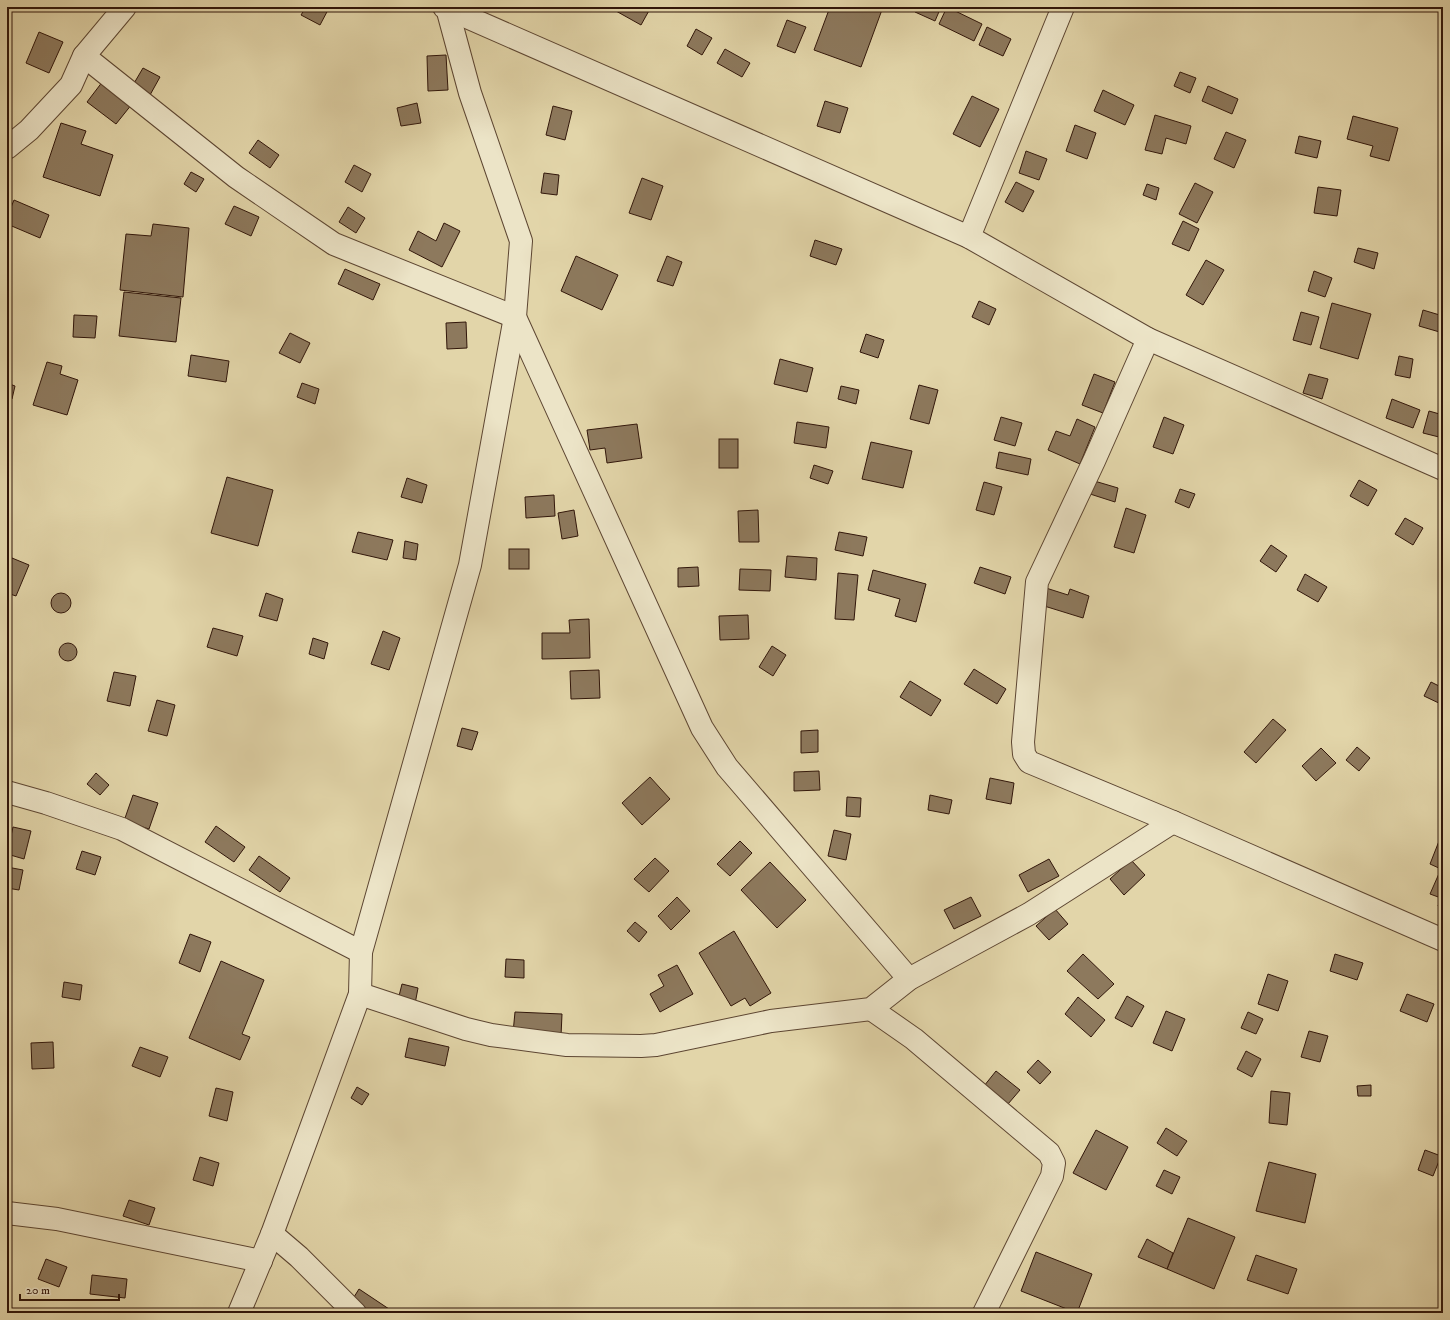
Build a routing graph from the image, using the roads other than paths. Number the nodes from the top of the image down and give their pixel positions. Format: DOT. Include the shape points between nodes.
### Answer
graph roads {
  1 [pos="125,7"];
  2 [pos="1063,7"];
  3 [pos="446,8"];
  4 [pos="84,56"];
  5 [pos="7,148"];
  6 [pos="970,237"];
  7 [pos="515,318"];
  8 [pos="1148,339"];
  9 [pos="1443,469"];
  10 [pos="7,792"];
  11 [pos="1173,822"];
  12 [pos="1443,940"];
  13 [pos="361,952"];
  14 [pos="909,979"];
  15 [pos="360,994"];
  16 [pos="870,1009"];
  17 [pos="7,1213"];
  18 [pos="272,1234"];
  19 [pos="261,1261"];
  20 [pos="239,1313"];
  21 [pos="355,1313"];
  22 [pos="984,1313"];
  1 -- 4 [label="street"];
  2 -- 6 [label="street"];
  3 -- 6 [label="street"];
  3 -- 7 [label="street" via="470,93 521,241"];
  4 -- 5 [label="street" via="71,84 29,130"];
  4 -- 7 [label="street" via="236,177 334,244"];
  6 -- 8 [label="street"];
  7 -- 13 [label="street" via="470,565"];
  7 -- 14 [label="street" via="702,728 727,767"];
  8 -- 9 [label="street"];
  8 -- 11 [label="street" via="1037,582 1023,742 1024,754 1029,762"];
  10 -- 13 [label="street" via="122,829"];
  11 -- 12 [label="street"];
  11 -- 14 [label="street" via="1029,914"];
  13 -- 15 [label="street"];
  14 -- 16 [label="street"];
  15 -- 16 [label="street" via="466,1029 491,1035 567,1045 656,1045 771,1021"];
  15 -- 18 [label="street"];
  16 -- 22 [label="street" via="914,1039 1049,1153 1054,1163 1052,1176"];
  17 -- 19 [label="street" via="57,1219"];
  18 -- 19 [label="street"];
  18 -- 21 [label="street"];
  19 -- 20 [label="street"];
}
